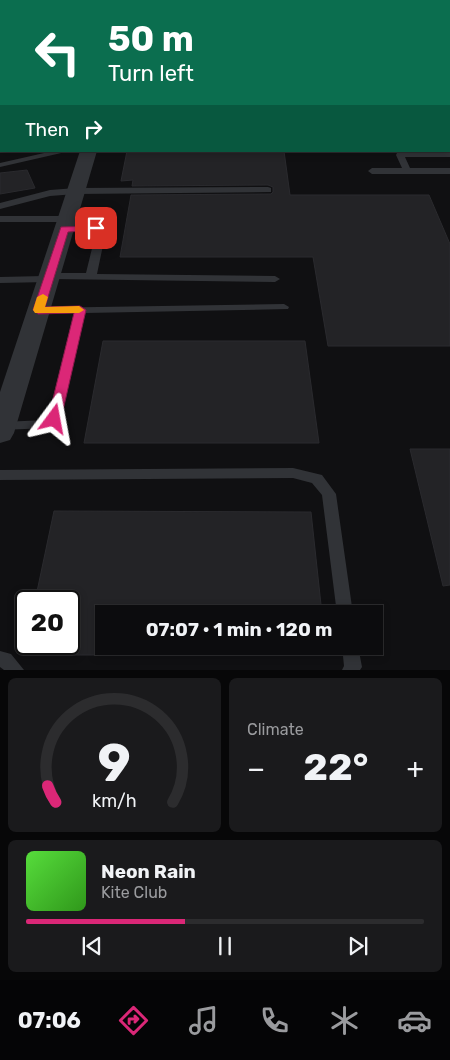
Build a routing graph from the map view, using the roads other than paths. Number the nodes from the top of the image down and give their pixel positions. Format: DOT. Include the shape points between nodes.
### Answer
graph roads {
  1 [pos="61,152"];
  2 [pos="89,152"];
  3 [pos="450,155"];
  4 [pos="0,165"];
  5 [pos="372,171"];
  6 [pos="407,171"];
  7 [pos="450,171"];
  8 [pos="268,190"];
  9 [pos="76,191"];
  10 [pos="0,206"];
  11 [pos="0,219"];
  12 [pos="66,224"];
  13 [pos="91,276"];
  14 [pos="49,277"];
  15 [pos="275,279"];
  16 [pos="0,280"];
  17 [pos="284,307"];
  18 [pos="38,310"];
  19 [pos="80,310"];
  20 [pos="2,420"];
  21 [pos="0,475"];
  22 [pos="344,605"];
  23 [pos="351,655"];
  24 [pos="0,659"];
  25 [pos="15,670"];
  26 [pos="350,670"];
  1 -- 4 [label="lane"];
  2 -- 9 [label="street"];
  3 -- 6 [label="lane" via="400,156"];
  5 -- 6 [label="lane"];
  6 -- 7 [label="lane"];
  8 -- 9 [label="lane"];
  9 -- 10 [label="lane" via="50,193"];
  9 -- 12 [label="street"];
  11 -- 12 [label="lane"];
  12 -- 13 [label="lane" via="101,231"];
  12 -- 14 [label="street"];
  13 -- 14 [label="lane"];
  13 -- 15 [label="lane"];
  14 -- 16 [label="lane"];
  14 -- 18 [label="street"];
  17 -- 19 [label="lane"];
  18 -- 19 [label="lane"];
  18 -- 20 [label="street"];
  19 -- 20 [label="lane" via="54,419 50,424"];
  21 -- 22 [label="lane" via="293,473 317,479 329,494"];
  23 -- 26 [label="lane" via="353,667"];
  24 -- 25 [label="lane" via="5,659"];
}
